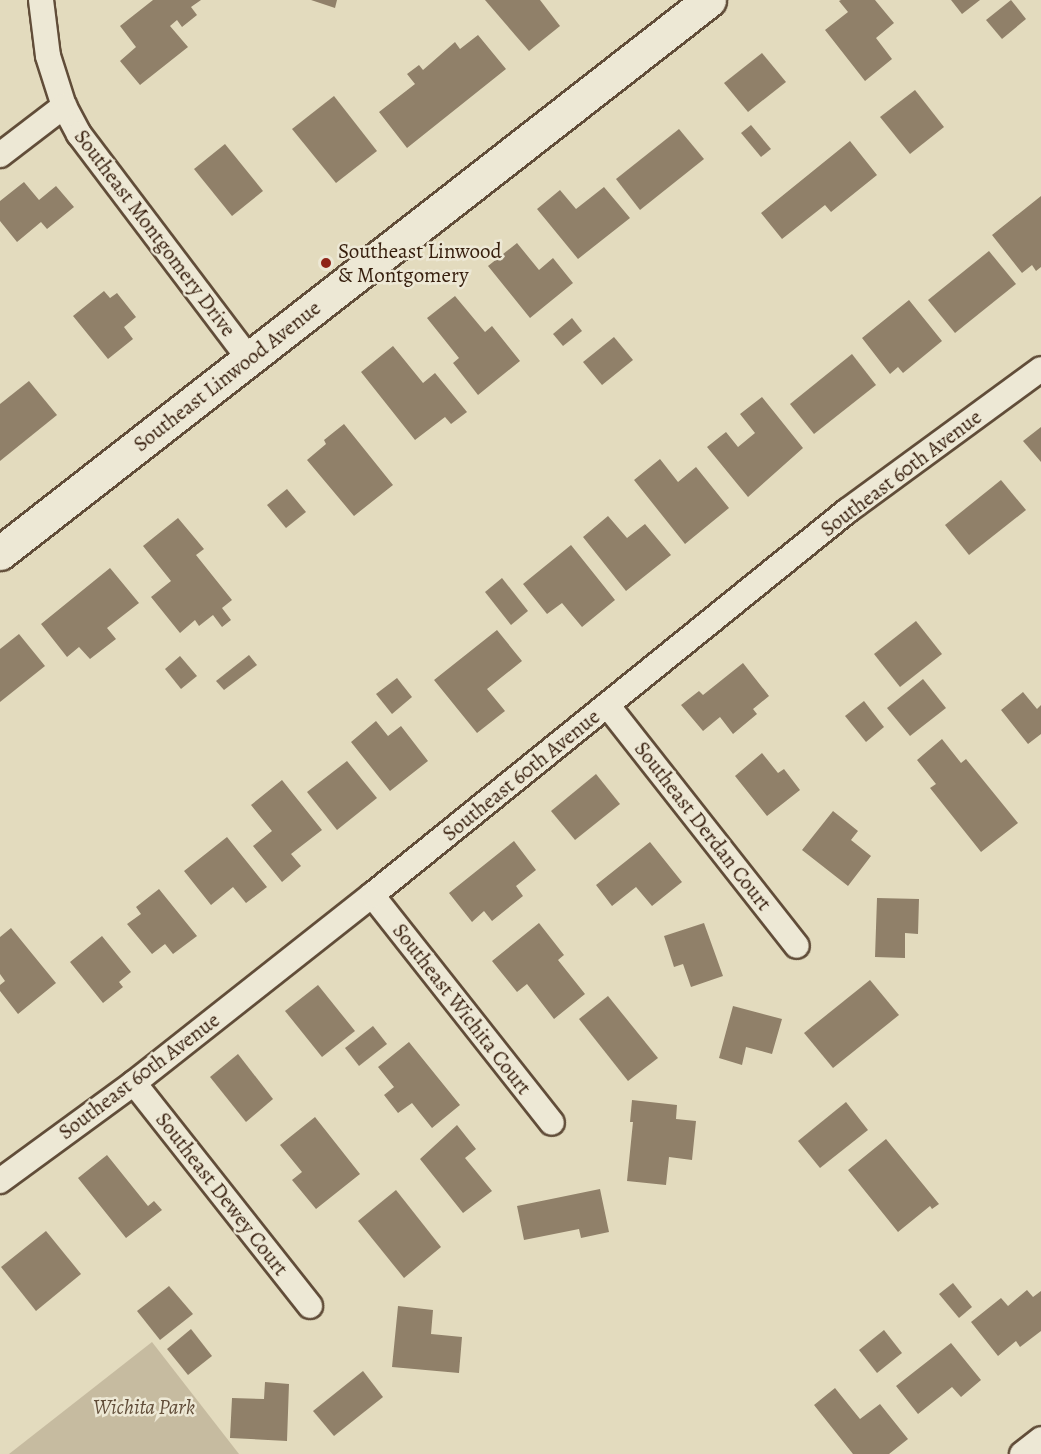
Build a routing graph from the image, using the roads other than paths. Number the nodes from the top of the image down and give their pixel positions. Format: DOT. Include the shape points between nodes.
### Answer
graph roads {
  1 [pos="41,0"];
  2 [pos="709,0"];
  3 [pos="64,106"];
  4 [pos="0,155"];
  5 [pos="249,359"];
  6 [pos="1041,369"];
  7 [pos="0,553"];
  8 [pos="608,706"];
  9 [pos="372,895"];
  10 [pos="798,946"];
  11 [pos="134,1083"];
  12 [pos="552,1123"];
  13 [pos="0,1180"];
  14 [pos="310,1306"];
  15 [pos="1041,1439"];
  16 [pos="1022,1454"];
  1 -- 3 [label="street, Southeast Montgomery Drive" via="48,56"];
  2 -- 5 [label="main road, Southeast Linwood Avenue"];
  3 -- 4 [label="street"];
  3 -- 5 [label="street, Southeast Montgomery Drive" via="95,158"];
  5 -- 7 [label="main road, Southeast Linwood Avenue"];
  6 -- 8 [label="street, Southeast 60th Avenue" via="848,511"];
  8 -- 9 [label="street, Southeast 60th Avenue"];
  8 -- 10 [label="street, Southeast Derdan Court"];
  9 -- 11 [label="street, Southeast 60th Avenue"];
  9 -- 12 [label="street, Southeast Wichita Court"];
  11 -- 13 [label="street, Southeast 60th Avenue"];
  11 -- 14 [label="street, Southeast Dewey Court"];
  15 -- 16 [label="street"];
}
